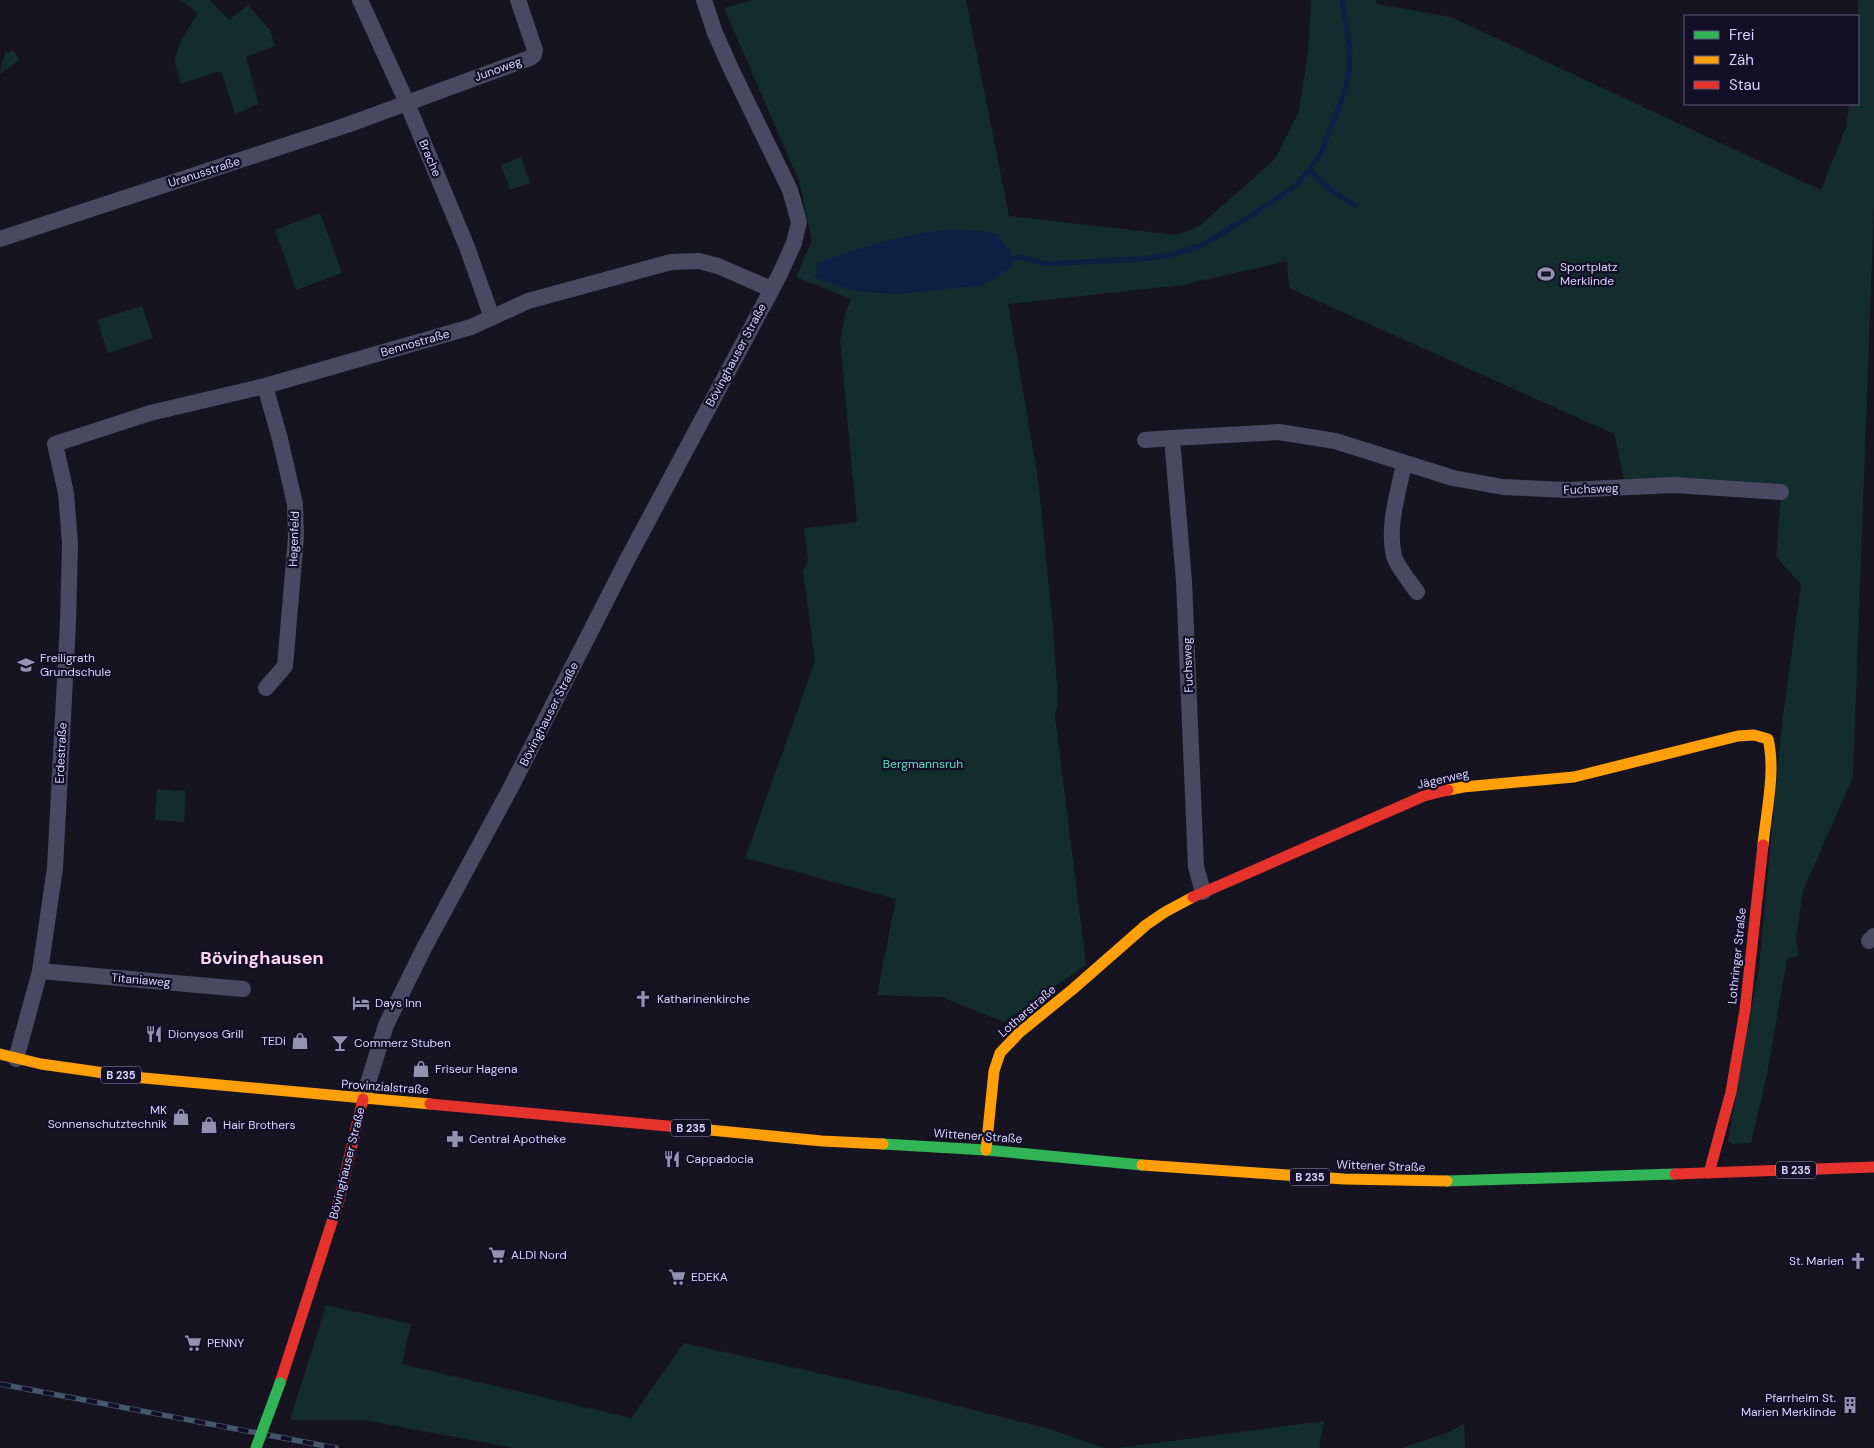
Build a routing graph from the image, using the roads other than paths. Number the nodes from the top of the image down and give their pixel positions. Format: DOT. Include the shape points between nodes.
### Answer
graph roads {
  1 [pos="360,0"];
  2 [pos="518,0"];
  3 [pos="704,0"];
  4 [pos="407,103"];
  5 [pos="0,239"];
  6 [pos="771,289"];
  7 [pos="492,318"];
  8 [pos="265,386"];
  9 [pos="1172,438"];
  10 [pos="1145,440"];
  11 [pos="55,444"];
  12 [pos="1404,464"];
  13 [pos="1781,492"];
  14 [pos="1417,592"];
  15 [pos="266,688"];
  16 [pos="1768,739"];
  17 [pos="1203,892"];
  18 [pos="1146,925"];
  19 [pos="40,971"];
  20 [pos="243,988"];
  21 [pos="0,1054"];
  22 [pos="16,1059"];
  23 [pos="363,1099"];
  24 [pos="769,1136"];
  25 [pos="986,1150"];
  26 [pos="1874,1167"];
  27 [pos="1709,1173"];
  28 [pos="256,1448"];
  1 -- 4 [label="street, Brache"];
  2 -- 4 [label="street, Junoweg" via="534,55"];
  3 -- 6 [label="street, Bövinghauser Straße" via="732,71 790,190 799,222 794,243"];
  4 -- 5 [label="street, Uranusstraße"];
  4 -- 7 [label="street, Brache" via="467,247"];
  6 -- 7 [label="street, Bennostraße" via="712,264 671,262 528,301"];
  6 -- 23 [label="street, Bövinghauser Straße" via="424,948 386,1025"];
  7 -- 8 [label="street, Bennostraße" via="471,327"];
  8 -- 11 [label="street, Bennostraße" via="150,414"];
  8 -- 15 [label="street, Hegenfeld" via="295,504 296,537 284,666"];
  9 -- 10 [label="street, Fuchsweg"];
  9 -- 12 [label="street, Fuchsweg" via="1279,432 1335,441"];
  9 -- 17 [label="street, Fuchsweg" via="1184,581 1196,867"];
  11 -- 19 [label="street, Erdestraße" via="66,493 69,582 55,868"];
  12 -- 13 [label="street, Fuchsweg" via="1453,478 1503,487 1567,490 1674,486"];
  12 -- 14 [label="street" via="1394,514 1394,558"];
  16 -- 17 [label="main road, Jägerweg" via="1754,735 1738,736 1574,777 1463,787 1424,796"];
  16 -- 27 [label="main road, Lothringer Straße" via="1771,768 1745,1010 1731,1092"];
  17 -- 18 [label="main road, Jägerweg"];
  18 -- 25 [label="main road, Lotharstraße" via="1020,1032 1000,1053 994,1071"];
  19 -- 20 [label="street, Titaniaweg"];
  19 -- 22 [label="street, Erdestraße"];
  21 -- 22 [label="main road, Provinzialstraße / B 235"];
  22 -- 23 [label="main road, Provinzialstraße / B 235" via="133,1077"];
  23 -- 24 [label="main road, Provinzialstraße / B 235"];
  23 -- 28 [label="main road, Bövinghauser Straße, bridge" via="339,1200"];
  24 -- 25 [label="main road, Wittener Straße / B 235"];
  25 -- 27 [label="main road, Wittener Straße / B 235" via="1133,1164 1423,1182"];
  26 -- 27 [label="main road, Wittener Straße / B 235"];
}
